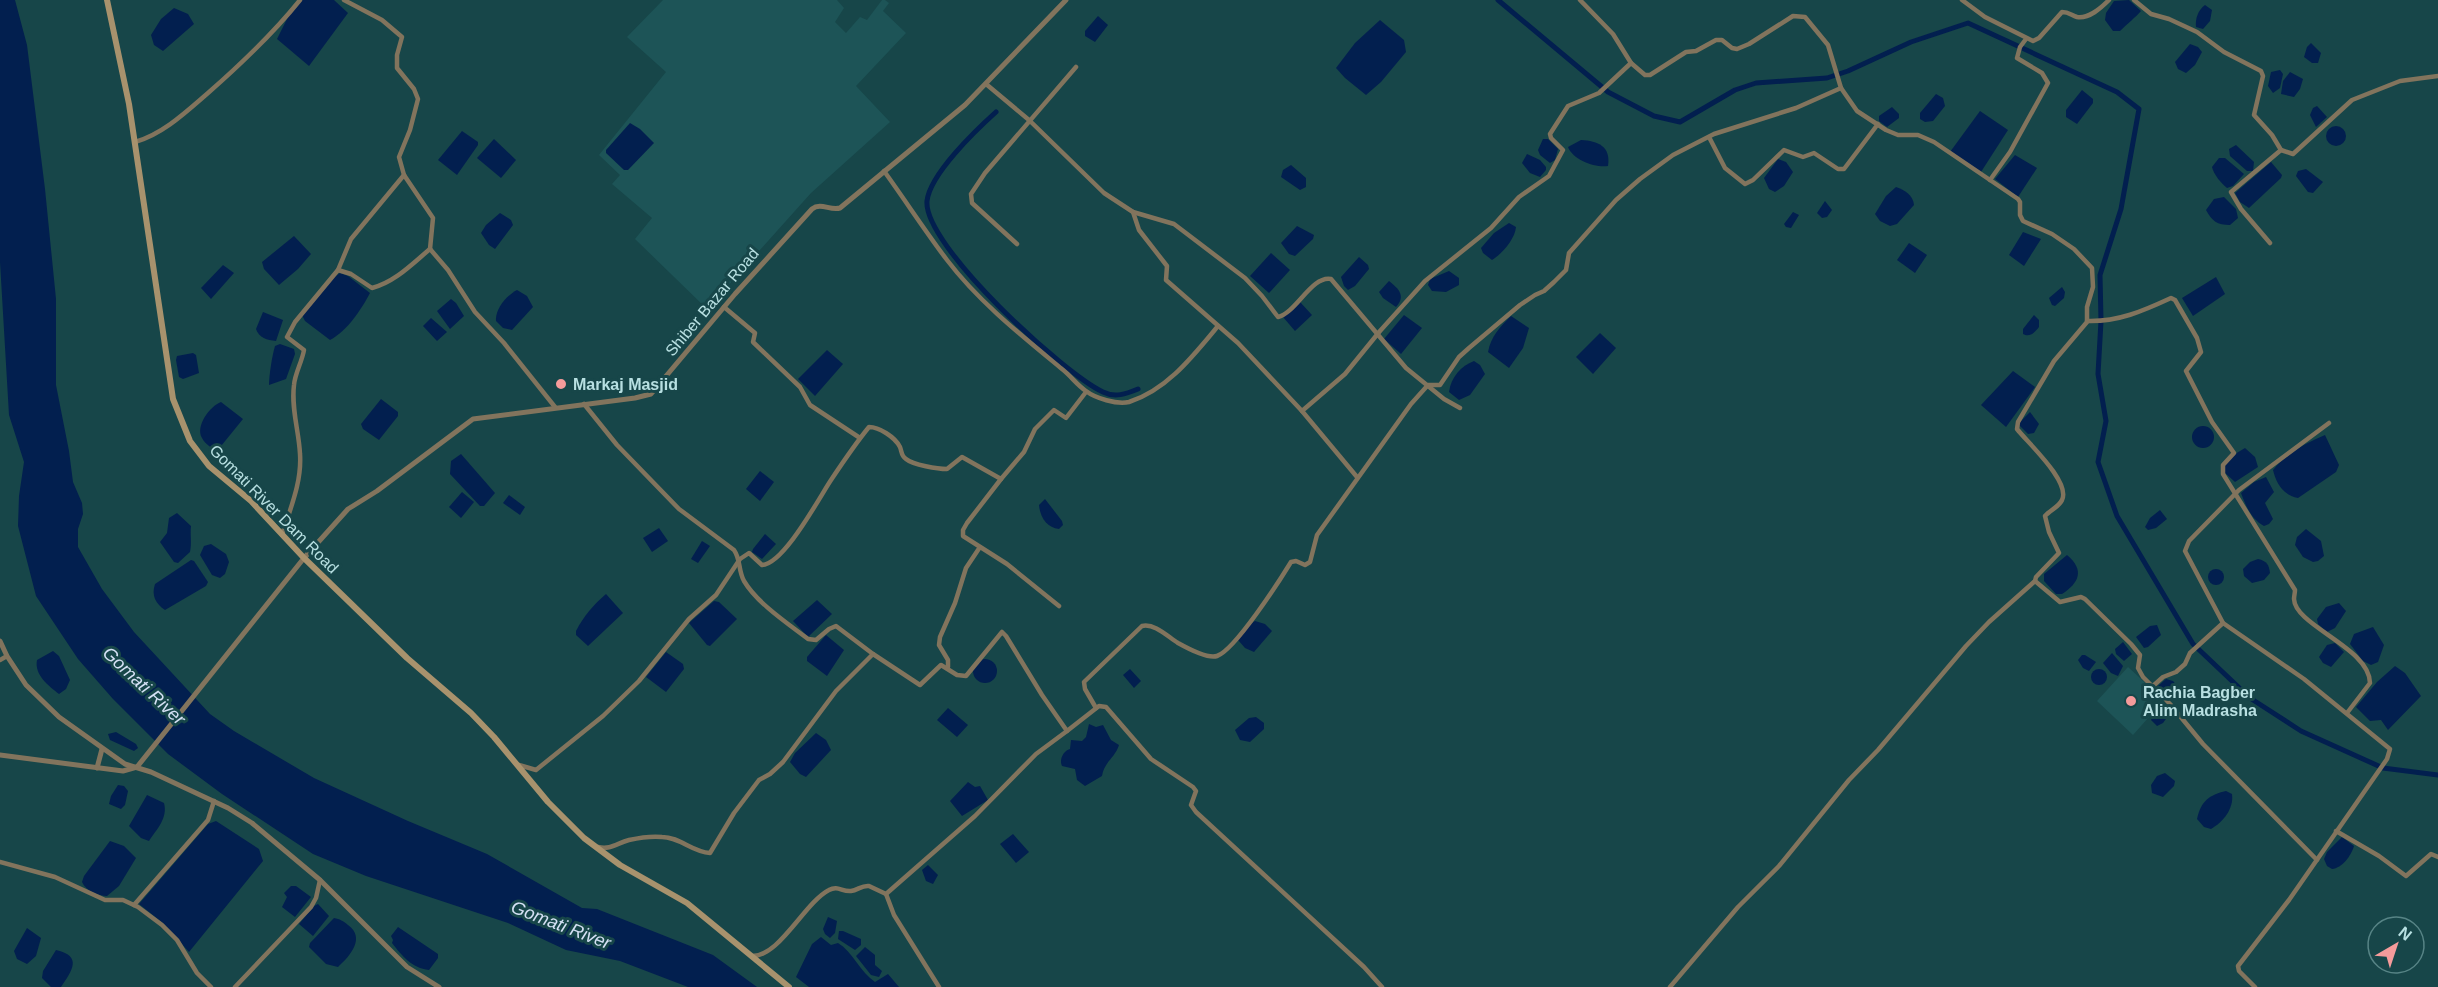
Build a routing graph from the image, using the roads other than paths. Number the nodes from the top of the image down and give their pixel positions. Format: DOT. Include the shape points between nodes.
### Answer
graph roads {
  1 [pos="108,0"];
  2 [pos="300,0"];
  3 [pos="344,0"];
  4 [pos="1066,0"];
  5 [pos="1580,0"];
  6 [pos="1962,0"];
  7 [pos="2109,0"];
  8 [pos="2134,0"];
  9 [pos="2026,39"];
  10 [pos="1631,63"];
  11 [pos="1076,66"];
  12 [pos="2438,76"];
  13 [pos="986,84"];
  14 [pos="1841,88"];
  15 [pos="1029,120"];
  16 [pos="1878,124"];
  17 [pos="1708,137"];
  18 [pos="135,142"];
  19 [pos="2281,150"];
  20 [pos="884,171"];
  21 [pos="404,175"];
  22 [pos="1990,180"];
  23 [pos="1133,212"];
  24 [pos="2270,243"];
  25 [pos="1017,244"];
  26 [pos="430,249"];
  27 [pos="338,270"];
  28 [pos="724,307"];
  29 [pos="2087,321"];
  30 [pos="1218,327"];
  31 [pos="1377,334"];
  32 [pos="1428,385"];
  33 [pos="1086,392"];
  34 [pos="584,404"];
  35 [pos="555,407"];
  36 [pos="1460,408"];
  37 [pos="1302,411"];
  38 [pos="2329,423"];
  39 [pos="860,438"];
  40 [pos="1357,477"];
  41 [pos="1001,479"];
  42 [pos="2236,494"];
  43 [pos="282,535"];
  44 [pos="980,547"];
  45 [pos="304,558"];
  46 [pos="740,559"];
  47 [pos="2035,581"];
  48 [pos="1059,606"];
  49 [pos="2223,623"];
  50 [pos="0,641"];
  51 [pos="873,654"];
  52 [pos="7,656"];
  53 [pos="0,660"];
  54 [pos="948,668"];
  55 [pos="2153,686"];
  56 [pos="1096,708"];
  57 [pos="2347,713"];
  58 [pos="1067,731"];
  59 [pos="102,749"];
  60 [pos="0,755"];
  61 [pos="514,762"];
  62 [pos="137,767"];
  63 [pos="96,768"];
  64 [pos="214,801"];
  65 [pos="2336,831"];
  66 [pos="593,846"];
  67 [pos="2438,857"];
  68 [pos="2317,860"];
  69 [pos="0,862"];
  70 [pos="320,880"];
  71 [pos="886,894"];
  72 [pos="134,905"];
  73 [pos="750,956"];
  74 [pos="211,987"];
  75 [pos="235,987"];
  76 [pos="439,987"];
  77 [pos="789,987"];
  78 [pos="939,987"];
  79 [pos="1382,987"];
  80 [pos="1670,987"];
  81 [pos="2255,987"];
  1 -- 18 [label="main road, Gomati River Dam Road"];
  2 -- 18 [label="street" via="257,50 193,106 153,136"];
  3 -- 21 [label="street" via="382,20 402,37 397,68 418,99 399,158"];
  4 -- 13 [label="street, Shiber Bazar Road"];
  5 -- 10 [label="street" via="1613,34"];
  6 -- 9 [label="street" via="1984,17"];
  7 -- 9 [label="street" via="2099,10 2084,16 2062,12 2039,38"];
  8 -- 19 [label="street" via="2151,14 2197,32 2224,52 2261,71 2254,115"];
  9 -- 22 [label="street" via="2017,58 2042,73 2048,83"];
  10 -- 14 [label="street" via="1650,75 1686,52 1716,40 1732,48 1749,44 1794,15 1805,17 1828,45"];
  10 -- 31 [label="street" via="1599,93 1571,104 1558,120 1550,136 1562,147 1562,153 1550,176 1519,197 1491,228 1425,281"];
  11 -- 15 [label="street"];
  12 -- 19 [label="street" via="2400,81 2352,100 2293,154"];
  13 -- 15 [label="street"];
  13 -- 20 [label="street, Shiber Bazar Road"];
  14 -- 16 [label="street" via="1857,111"];
  14 -- 17 [label="street" via="1796,108"];
  15 -- 23 [label="street" via="1104,193"];
  15 -- 25 [label="street" via="985,173 970,199"];
  16 -- 17 [label="street" via="1844,169 1814,153 1803,157 1784,150 1745,184 1725,168"];
  16 -- 22 [label="street" via="1898,135 1918,135 1934,141"];
  17 -- 32 [label="street" via="1673,155 1616,200 1569,253 1566,270 1554,282 1520,305 1459,357 1440,385"];
  18 -- 43 [label="main road, Gomati River Dam Road" via="166,361 178,414 190,441 209,466 251,501"];
  19 -- 24 [label="street" via="2231,192"];
  20 -- 28 [label="street, Shiber Bazar Road" via="840,208 820,205 812,209"];
  20 -- 33 [label="street" via="947,261 976,293"];
  21 -- 26 [label="street" via="433,218"];
  21 -- 27 [label="street" via="351,240"];
  22 -- 29 [label="street" via="2020,202 2020,215 2027,224 2052,234 2092,268"];
  23 -- 30 [label="street" via="1139,230 1167,266 1166,280"];
  23 -- 31 [label="street" via="1174,224 1250,283 1278,317 1328,278"];
  26 -- 27 [label="street" via="398,275 372,288"];
  26 -- 35 [label="street" via="475,312"];
  27 -- 43 [label="street" via="287,337 304,350 293,397 300,470"];
  28 -- 34 [label="street, Shiber Bazar Road" via="651,394"];
  28 -- 39 [label="street" via="755,333 753,342 800,387 810,405"];
  29 -- 42 [label="street" via="2130,316 2171,298 2175,300 2201,352 2186,369 2187,374 2212,422 2234,453 2222,469"];
  29 -- 47 [label="street" via="2054,361 2018,422 2017,429 2047,463 2064,494 2060,504 2045,516 2059,553"];
  30 -- 33 [label="street" via="1158,388 1127,402 1108,401"];
  30 -- 37 [label="street"];
  31 -- 32 [label="street" via="1406,368"];
  31 -- 37 [label="street" via="1345,374"];
  32 -- 36 [label="street"];
  32 -- 40 [label="street"];
  33 -- 41 [label="street" via="1066,418 1054,410 1035,429 1024,452"];
  34 -- 35 [label="street, Shiber Bazar Road"];
  34 -- 46 [label="street" via="617,445 679,509 734,550"];
  35 -- 45 [label="street, Shiber Bazar Road" via="479,417 468,422 348,509"];
  37 -- 40 [label="street"];
  38 -- 42 [label="street"];
  39 -- 41 [label="street" via="873,427 893,439 902,456 911,462 947,469 962,457"];
  39 -- 46 [label="street" via="794,538 770,562 762,564 749,553"];
  40 -- 56 [label="street" via="1317,535 1311,562 1291,562 1263,604 1222,653 1210,656 1181,645 1148,625 1142,626 1084,682"];
  41 -- 44 [label="street" via="963,530 963,536"];
  42 -- 49 [label="street" via="2189,541 2185,551"];
  42 -- 57 [label="street" via="2295,590 2298,608 2350,652 2369,676 2368,686"];
  43 -- 45 [label="main road, Gomati River Dam Road"];
  44 -- 48 [label="street"];
  44 -- 54 [label="street" via="966,568 940,637"];
  45 -- 61 [label="main road, Gomati River Dam Road" via="407,658 471,712"];
  45 -- 62 [label="street, Shiber Bazar Road"];
  46 -- 51 [label="street" via="740,570 748,587 807,639 816,640 836,626"];
  46 -- 61 [label="street" via="716,595 689,619 639,681 603,716 536,770"];
  47 -- 55 [label="street" via="2060,602 2085,599 2136,650 2139,671"];
  47 -- 80 [label="street" via="1966,646"];
  49 -- 55 [label="street" via="2190,652 2185,664"];
  49 -- 57 [label="street"];
  50 -- 52 [label="street"];
  51 -- 54 [label="street" via="917,685 923,684 941,665"];
  51 -- 66 [label="street" via="836,691 783,762 759,780 710,853 698,851 679,839 662,837 628,840 614,847"];
  52 -- 53 [label="street"];
  52 -- 59 [label="street" via="42,701"];
  54 -- 58 [label="street" via="966,676 999,634 1004,633"];
  55 -- 68 [label="street" via="2203,744"];
  56 -- 58 [label="street"];
  56 -- 79 [label="street" via="1106,707 1151,759 1193,787 1196,791 1190,802 1196,812"];
  57 -- 65 [label="street" via="2390,747 2387,759"];
  58 -- 71 [label="street" via="1036,754 975,816"];
  59 -- 62 [label="street"];
  59 -- 63 [label="street"];
  60 -- 63 [label="street"];
  61 -- 66 [label="main road, Gomati River Dam Road"];
  62 -- 63 [label="street" via="123,771"];
  62 -- 64 [label="street"];
  64 -- 70 [label="street" via="252,823"];
  64 -- 72 [label="street" via="208,820"];
  65 -- 67 [label="street" via="2406,876 2431,854"];
  65 -- 68 [label="street"];
  66 -- 73 [label="main road, Gomati River Dam Road" via="704,916"];
  68 -- 81 [label="street" via="2238,966"];
  69 -- 72 [label="street" via="55,877 105,900 123,900"];
  70 -- 75 [label="street" via="311,907"];
  70 -- 76 [label="street" via="408,967"];
  71 -- 73 [label="street" via="869,886 850,891 832,888 819,896 765,954"];
  71 -- 78 [label="street" via="894,915"];
  72 -- 74 [label="street" via="177,940 197,973"];
  73 -- 77 [label="main road, Gomati River Dam Road"];
}
